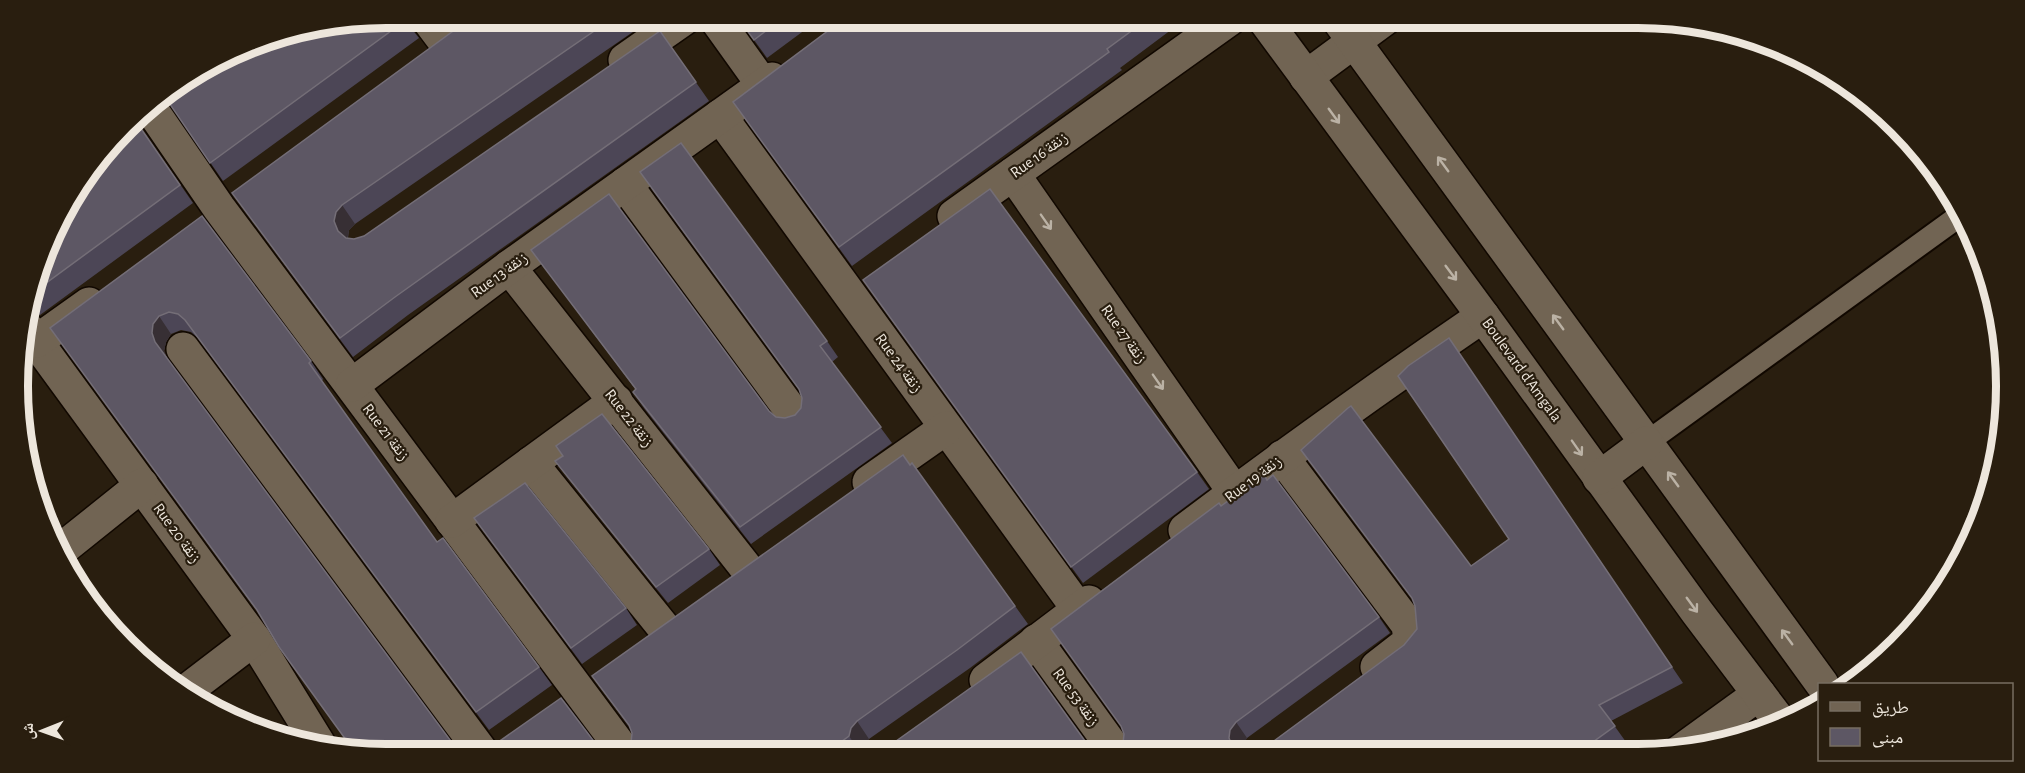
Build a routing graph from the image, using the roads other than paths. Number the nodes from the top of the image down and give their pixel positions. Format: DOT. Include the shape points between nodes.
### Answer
graph roads {
  1 [pos="447,28"];
  2 [pos="670,28"];
  3 [pos="722,28"];
  4 [pos="1217,28"];
  5 [pos="1270,28"];
  6 [pos="1345,30"];
  7 [pos="417,62"];
  8 [pos="790,64"];
  9 [pos="1306,77"];
  10 [pos="598,78"];
  11 [pos="763,86"];
  12 [pos="154,114"];
  13 [pos="720,116"];
  14 [pos="1013,174"];
  15 [pos="625,184"];
  16 [pos="245,189"];
  17 [pos="219,208"];
  18 [pos="1955,219"];
  19 [pos="191,229"];
  20 [pos="935,230"];
  21 [pos="510,267"];
  22 [pos="876,272"];
  23 [pos="108,289"];
  24 [pos="847,292"];
  25 [pos="1484,316"];
  26 [pos="33,333"];
  27 [pos="33,336"];
  28 [pos="183,349"];
  29 [pos="351,386"];
  30 [pos="616,401"];
  31 [pos="795,416"];
  32 [pos="946,428"];
  33 [pos="1646,443"];
  34 [pos="1282,457"];
  35 [pos="531,463"];
  36 [pos="1599,478"];
  37 [pos="141,485"];
  38 [pos="1235,493"];
  39 [pos="843,501"];
  40 [pos="452,521"];
  41 [pos="66,546"];
  42 [pos="1162,548"];
  43 [pos="1116,582"];
  44 [pos="720,589"];
  45 [pos="692,609"];
  46 [pos="1079,610"];
  47 [pos="254,639"];
  48 [pos="1035,641"];
  49 [pos="607,669"];
  50 [pos="1356,682"];
  51 [pos="1821,683"];
  52 [pos="192,687"];
  53 [pos="578,690"];
  54 [pos="1759,694"];
  55 [pos="963,696"];
  56 [pos="550,709"];
  57 [pos="1776,717"];
  58 [pos="315,737"];
  59 [pos="1696,740"];
  60 [pos="487,744"];
  61 [pos="618,744"];
  62 [pos="1110,744"];
  1 -- 7 [label="street"];
  2 -- 10 [label="street"];
  3 -- 11 [label="street"];
  4 -- 14 [label="street, Rue 16 زنقة"];
  5 -- 9 [label="street, Boulevard d'Amgala"];
  6 -- 9 [label="street"];
  33 -- 6 [label="street, one-way"];
  8 -- 11 [label="street, Rue 13 زنقة"];
  9 -- 25 [label="street, Boulevard d'Amgala, one-way"];
  11 -- 13 [label="street, Rue 13 زنقة"];
  12 -- 17 [label="street, Rue 21 زنقة"];
  13 -- 15 [label="street, Rue 13 زنقة"];
  13 -- 24 [label="street, Rue 24 زنقة"];
  14 -- 20 [label="street, Rue 16 زنقة"];
  14 -- 38 [label="street, Rue 27 زنقة, one-way"];
  15 -- 21 [label="street, Rue 13 زنقة"];
  15 -- 31 [label="street"];
  16 -- 17 [label="street"];
  17 -- 19 [label="street"];
  17 -- 29 [label="street, Rue 21 زنقة"];
  18 -- 33 [label="lane"];
  21 -- 29 [label="street, Rue 13 زنقة"];
  21 -- 30 [label="street, Rue 22 زنقة"];
  22 -- 24 [label="street"];
  23 -- 26 [label="street"];
  24 -- 32 [label="street, Rue 24 زنقة"];
  25 -- 34 [label="street, Rue 19 زنقة"];
  25 -- 36 [label="street, Boulevard d'Amgala, one-way"];
  27 -- 37 [label="street, Rue 20 زنقة"];
  28 -- 60 [label="street"];
  29 -- 40 [label="street, Rue 21 زنقة"];
  30 -- 35 [label="street"];
  30 -- 44 [label="street, Rue 22 زنقة" via="757,562"];
  32 -- 39 [label="street"];
  32 -- 46 [label="street, Rue 24 زنقة"];
  33 -- 36 [label="street"];
  51 -- 33 [label="street, one-way"];
  34 -- 38 [label="street, Rue 19 زنقة"];
  34 -- 50 [label="street" via="1408,625 1410,640"];
  35 -- 40 [label="street"];
  35 -- 45 [label="street" via="655,635"];
  36 -- 54 [label="street, Boulevard d'Amgala, one-way"];
  37 -- 41 [label="street"];
  37 -- 47 [label="street, Rue 20 زنقة"];
  38 -- 42 [label="street, Rue 19 زنقة"];
  40 -- 53 [label="street, Rue 21 زنقة"];
  43 -- 46 [label="street"];
  46 -- 48 [label="street"];
  47 -- 52 [label="street"];
  47 -- 58 [label="street, Rue 20 زنقة"];
  48 -- 55 [label="street"];
  48 -- 62 [label="street, Rue 53 زنقة"];
  49 -- 53 [label="street"];
  53 -- 56 [label="street"];
  53 -- 61 [label="street, Rue 21 زنقة"];
  54 -- 57 [label="street, Boulevard d'Amgala"];
  54 -- 59 [label="street"];
}
